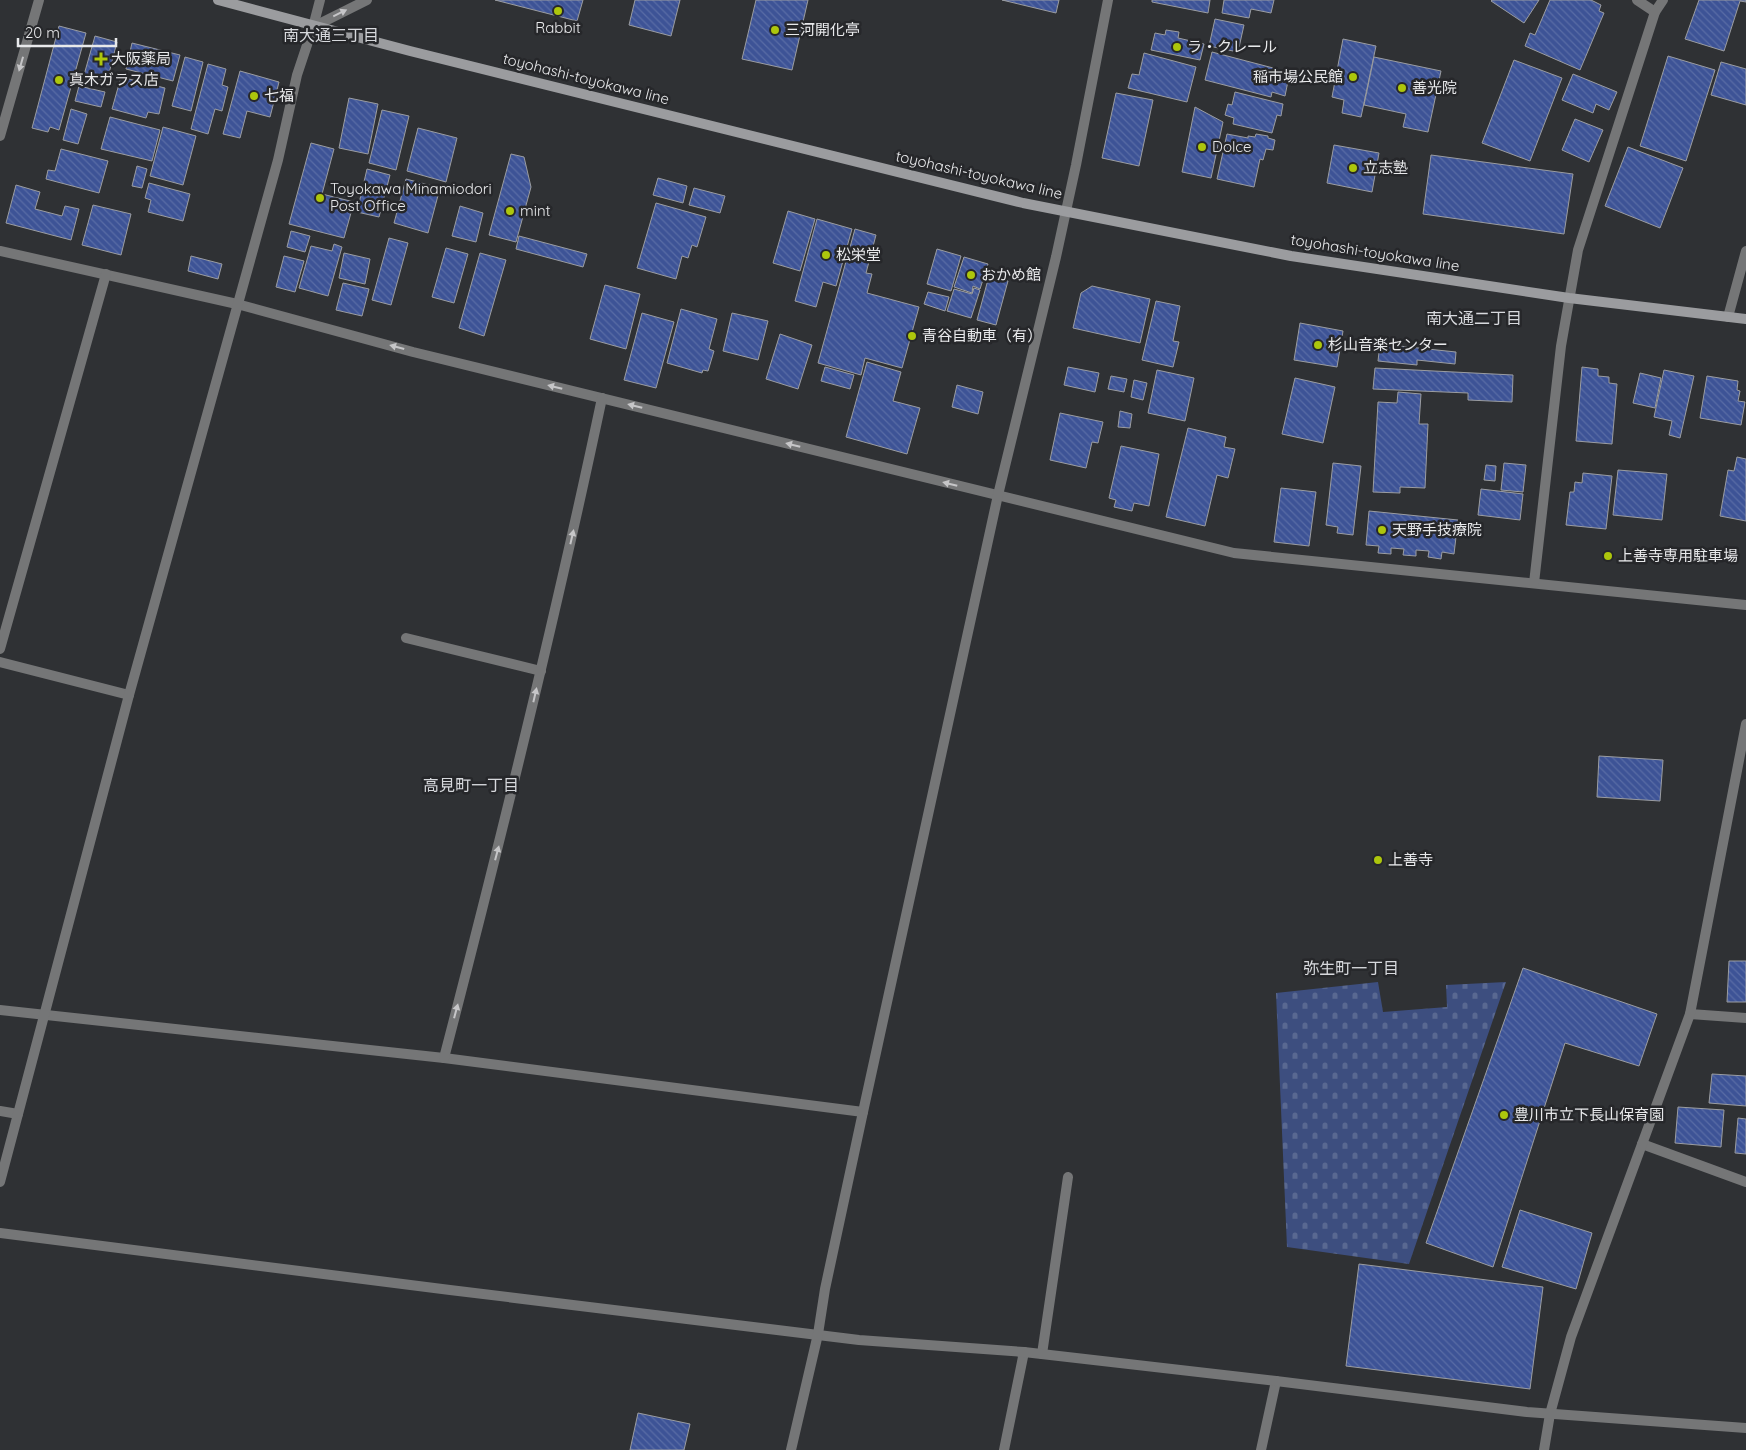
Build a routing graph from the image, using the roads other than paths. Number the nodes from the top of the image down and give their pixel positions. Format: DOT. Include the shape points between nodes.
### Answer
graph roads {
  1 [pos="39,0"];
  2 [pos="218,0"];
  3 [pos="320,0"];
  4 [pos="367,0"];
  5 [pos="1108,0"];
  6 [pos="1637,0"];
  7 [pos="1663,0"];
  8 [pos="1655,12"];
  9 [pos="313,27"];
  10 [pos="0,136"];
  11 [pos="1066,211"];
  12 [pos="0,251"];
  13 [pos="1746,252"];
  14 [pos="106,274"];
  15 [pos="1569,298"];
  16 [pos="237,304"];
  17 [pos="1728,317"];
  18 [pos="1746,319"];
  19 [pos="602,398"];
  20 [pos="998,495"];
  21 [pos="1534,583"];
  22 [pos="1746,605"];
  23 [pos="406,638"];
  24 [pos="0,649"];
  25 [pos="0,662"];
  26 [pos="540,671"];
  27 [pos="129,695"];
  28 [pos="1746,724"];
  29 [pos="0,1010"];
  30 [pos="1690,1014"];
  31 [pos="44,1015"];
  32 [pos="1746,1018"];
  33 [pos="444,1058"];
  34 [pos="0,1111"];
  35 [pos="863,1112"];
  36 [pos="18,1114"];
  37 [pos="1642,1144"];
  38 [pos="1068,1177"];
  39 [pos="0,1182"];
  40 [pos="1746,1182"];
  41 [pos="0,1233"];
  42 [pos="818,1334"];
  43 [pos="1024,1352"];
  44 [pos="1042,1354"];
  45 [pos="1276,1381"];
  46 [pos="1550,1414"];
  47 [pos="1746,1428"];
  48 [pos="792,1450"];
  49 [pos="1004,1450"];
  50 [pos="1261,1450"];
  51 [pos="1544,1450"];
  1 -- 10 [label="street, one-way"];
  2 -- 9 [label="main road, toyohashi-toyokawa line"];
  3 -- 9 [label="street"];
  9 -- 4 [label="street, one-way"];
  5 -- 11 [label="street"];
  6 -- 8 [label="street"];
  7 -- 8 [label="street"];
  8 -- 15 [label="street" via="1578,250"];
  9 -- 11 [label="main road, toyohashi-toyokawa line"];
  9 -- 16 [label="street"];
  11 -- 15 [label="main road, toyohashi-toyokawa line" via="1290,256"];
  11 -- 20 [label="street"];
  12 -- 14 [label="street"];
  13 -- 17 [label="street"];
  14 -- 16 [label="street"];
  14 -- 24 [label="street"];
  15 -- 17 [label="main road, toyohashi-toyokawa line"];
  15 -- 21 [label="street"];
  19 -- 16 [label="street, one-way" via="413,352"];
  16 -- 27 [label="street"];
  17 -- 18 [label="main road, toyohashi-toyokawa line"];
  20 -- 19 [label="street, one-way"];
  26 -- 19 [label="street, one-way"];
  20 -- 21 [label="street" via="1234,553"];
  20 -- 35 [label="street"];
  21 -- 22 [label="street"];
  23 -- 26 [label="street"];
  25 -- 27 [label="street"];
  33 -- 26 [label="street, one-way"];
  27 -- 31 [label="street"];
  28 -- 30 [label="street"];
  29 -- 31 [label="street"];
  30 -- 32 [label="street"];
  30 -- 37 [label="street"];
  31 -- 33 [label="street"];
  31 -- 36 [label="street"];
  33 -- 35 [label="street"];
  34 -- 36 [label="street"];
  35 -- 42 [label="street"];
  36 -- 39 [label="street"];
  37 -- 40 [label="street"];
  37 -- 46 [label="street" via="1571,1337"];
  38 -- 44 [label="street"];
  41 -- 42 [label="street"];
  42 -- 43 [label="street"];
  42 -- 48 [label="street"];
  43 -- 44 [label="street"];
  43 -- 49 [label="street"];
  44 -- 45 [label="street"];
  45 -- 46 [label="street"];
  45 -- 50 [label="street"];
  46 -- 47 [label="street"];
  46 -- 51 [label="street"];
}
